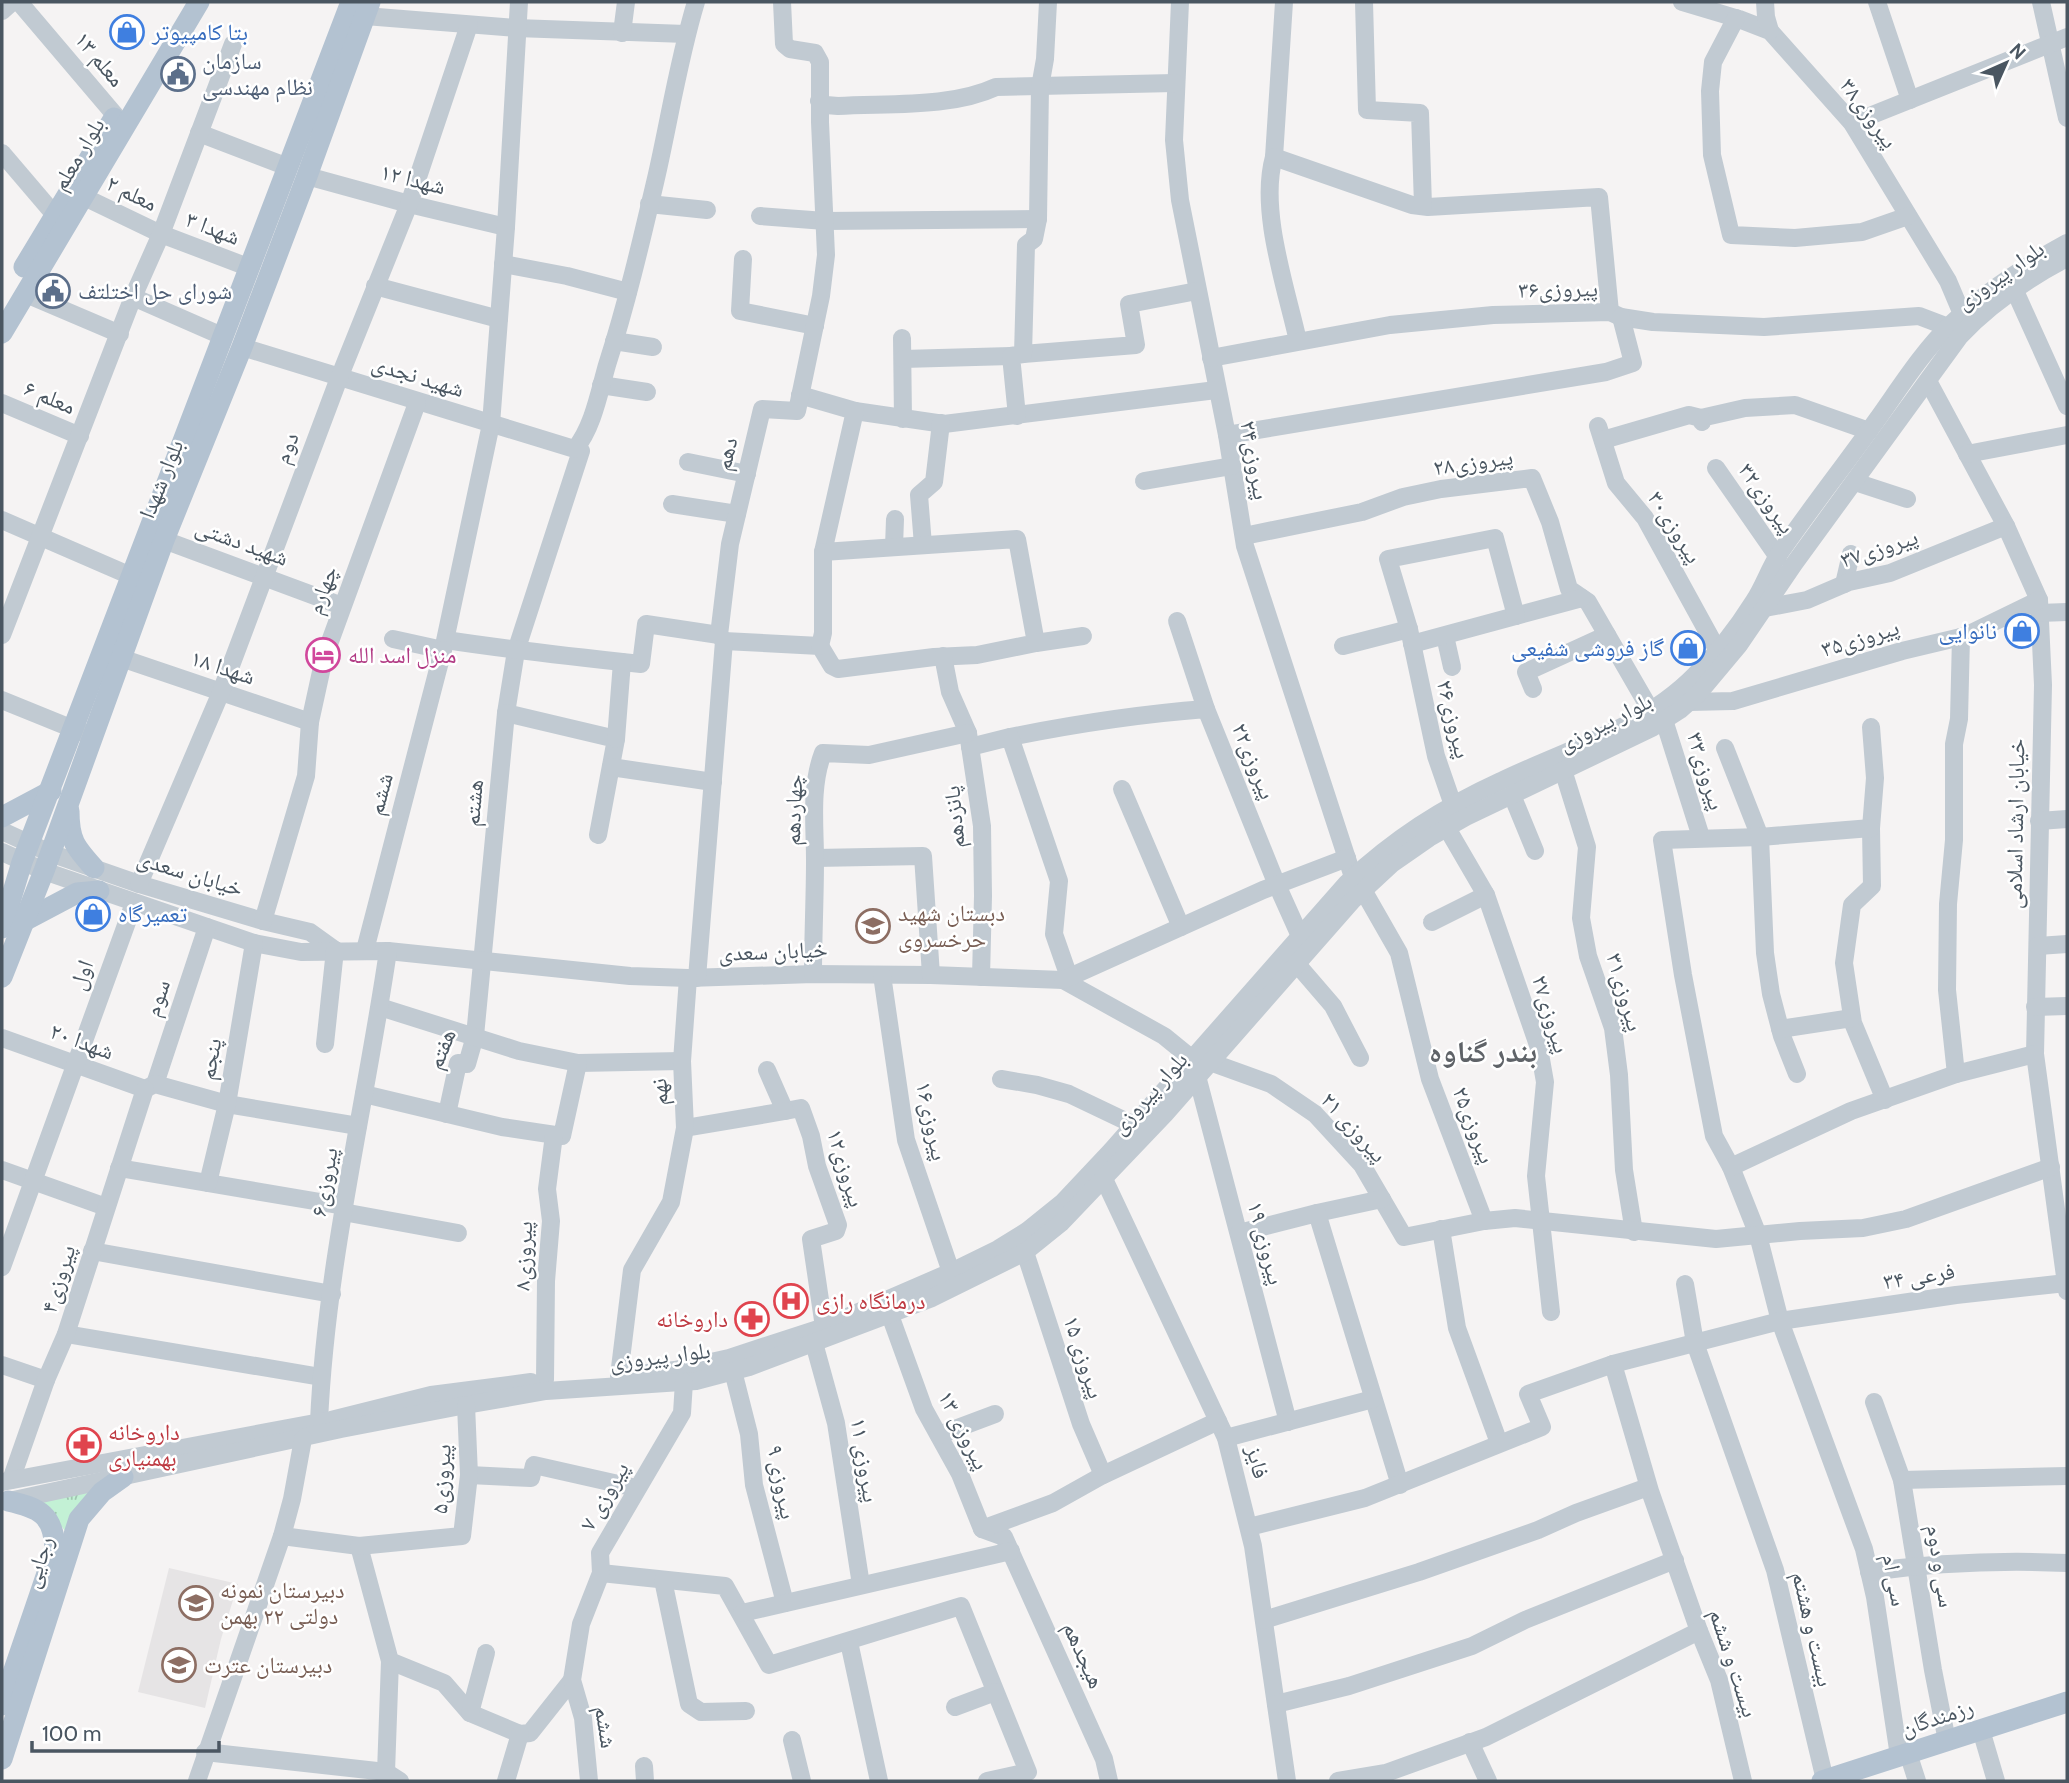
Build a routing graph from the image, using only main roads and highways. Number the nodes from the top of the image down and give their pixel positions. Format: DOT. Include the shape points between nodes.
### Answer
graph roads {
  1 [pos="183,2"];
  2 [pos="199,2"];
  3 [pos="362,6"];
  4 [pos="2,307"];
  5 [pos="2,333"];
  6 [pos="84,734"];
  7 [pos="60,797"];
  8 [pos="2,817"];
  9 [pos="94,868"];
  10 [pos="2,870"];
  11 [pos="99,891"];
  12 [pos="11,920"];
  13 [pos="2,977"];
  14 [pos="123,1477"];
  15 [pos="6,1492"];
  16 [pos="44,1604"];
  17 [pos="2067,1702"];
  18 [pos="7,1710"];
  19 [pos="2,1759"];
  20 [pos="1823,1781"];
  1 -- 4 [label="main road, بلوار معلم"];
  2 -- 5 [label="main road, بلوار معلم"];
  3 -- 6 [label="main road, بلوار شهدا" via="307,176 242,347 121,658"];
  3 -- 6 [label="main road, بلوار شهدا" via="248,267 131,576"];
  6 -- 7 [label="main road, بلوار شهدا"];
  7 -- 8 [label="main road"];
  7 -- 9 [label="main road" via="69,833"];
  7 -- 12 [label="main road, بلوار شهدا" via="26,853"];
  7 -- 12 [label="main road, بلوار شهدا" via="47,862"];
  10 -- 12 [label="main road"];
  11 -- 12 [label="main road" via="77,893"];
  12 -- 13 [label="main road, بلوار شهدا"];
  14 -- 16 [label="main road, رجایی" via="102,1492 79,1520"];
  15 -- 16 [label="main road, رجایی" via="38,1510 53,1530 55,1550"];
  16 -- 18 [label="main road, رجایی"];
  17 -- 20 [label="main road, رزمندگان"];
  18 -- 19 [label="main road, رجایی"];
}
